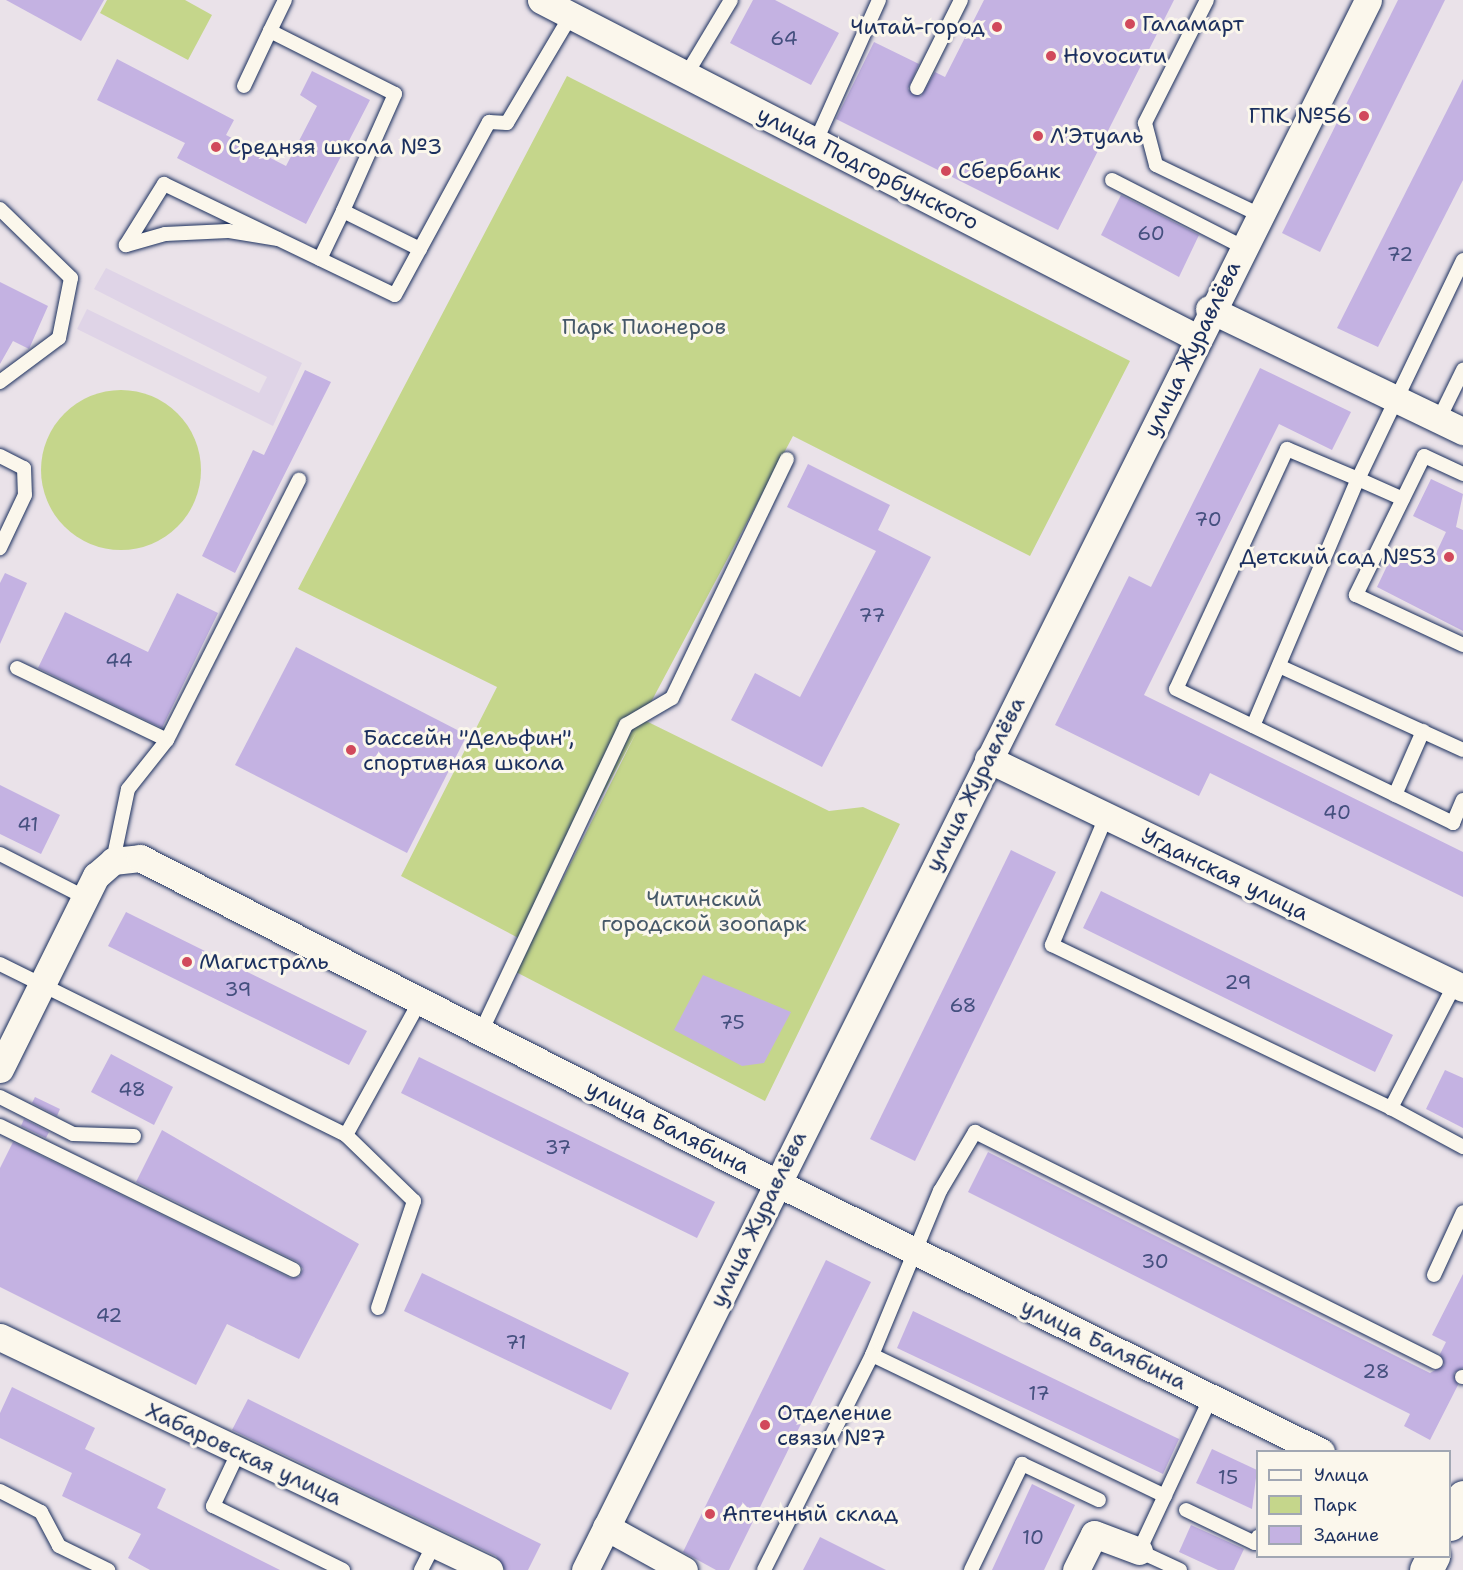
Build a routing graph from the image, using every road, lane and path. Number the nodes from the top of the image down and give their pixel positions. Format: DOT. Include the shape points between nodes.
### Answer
graph roads {
  1 [pos="285,0"];
  2 [pos="542,0"];
  3 [pos="731,0"];
  4 [pos="879,0"];
  5 [pos="961,0"];
  6 [pos="1207,0"];
  7 [pos="1368,0"];
  8 [pos="571,15"];
  9 [pos="270,31"];
  10 [pos="686,75"];
  11 [pos="244,86"];
  12 [pos="917,88"];
  13 [pos="816,141"];
  14 [pos="1112,180"];
  15 [pos="0,209"];
  16 [pos="343,211"];
  17 [pos="1260,215"];
  18 [pos="278,239"];
  19 [pos="1243,248"];
  20 [pos="420,249"];
  21 [pos="320,259"];
  22 [pos="1463,260"];
  23 [pos="1209,309"];
  24 [pos="1196,337"];
  25 [pos="1463,370"];
  26 [pos="0,382"];
  27 [pos="1398,397"];
  28 [pos="1439,419"];
  29 [pos="1463,431"];
  30 [pos="0,456"];
  31 [pos="787,459"];
  32 [pos="1463,474"];
  33 [pos="1358,479"];
  34 [pos="299,480"];
  35 [pos="1403,499"];
  36 [pos="0,548"];
  37 [pos="1463,645"];
  38 [pos="1279,666"];
  39 [pos="17,668"];
  40 [pos="1253,726"];
  41 [pos="1423,731"];
  42 [pos="167,740"];
  43 [pos="1463,750"];
  44 [pos="988,759"];
  45 [pos="1395,795"];
  46 [pos="1463,800"];
  47 [pos="1106,817"];
  48 [pos="0,854"];
  49 [pos="113,861"];
  50 [pos="84,897"];
  51 [pos="0,964"];
  52 [pos="41,985"];
  53 [pos="1459,986"];
  54 [pos="420,1000"];
  55 [pos="481,1032"];
  56 [pos="0,1069"];
  57 [pos="0,1097"];
  58 [pos="1391,1108"];
  59 [pos="0,1126"];
  60 [pos="346,1135"];
  61 [pos="134,1136"];
  62 [pos="1463,1147"];
  63 [pos="777,1183"];
  64 [pos="1463,1212"];
  65 [pos="917,1251"];
  66 [pos="294,1270"];
  67 [pos="1434,1275"];
  68 [pos="378,1308"];
  69 [pos="0,1338"];
  70 [pos="872,1355"];
  71 [pos="1436,1362"];
  72 [pos="1211,1397"];
  73 [pos="1307,1448"];
  74 [pos="239,1451"];
  75 [pos="0,1491"];
  76 [pos="1165,1496"];
  77 [pos="1099,1500"];
  78 [pos="1186,1510"];
  79 [pos="606,1527"];
  80 [pos="1256,1540"];
  81 [pos="434,1544"];
  82 [pos="1139,1551"];
  83 [pos="108,1570"];
  84 [pos="343,1570"];
  85 [pos="421,1570"];
  86 [pos="489,1570"];
  87 [pos="585,1570"];
  88 [pos="684,1570"];
  89 [pos="764,1570"];
  90 [pos="971,1570"];
  91 [pos="1076,1570"];
  92 [pos="1180,1570"];
  1 -- 9 [label="lane"];
  2 -- 8 [label="street, улица Подгорбунского"];
  3 -- 10 [label="lane"];
  4 -- 13 [label="lane"];
  5 -- 12 [label="lane"];
  6 -- 17 [label="lane" via="1144,123 1156,165"];
  7 -- 17 [label="street, улица Журавлёва"];
  8 -- 10 [label="street, улица Подгорбунского"];
  8 -- 20 [label="lane" via="507,123 489,122"];
  9 -- 11 [label="lane"];
  9 -- 16 [label="lane" via="395,94"];
  10 -- 13 [label="street, улица Подгорбунского"];
  13 -- 24 [label="street, улица Подгорбунского"];
  14 -- 19 [label="lane"];
  15 -- 26 [label="lane" via="71,278 59,338"];
  16 -- 20 [label="lane"];
  16 -- 21 [label="lane"];
  17 -- 19 [label="street, улица Журавлёва"];
  18 -- 18 [label="lane" via="164,184 126,245 165,234 228,231"];
  18 -- 21 [label="lane"];
  19 -- 23 [label="street, улица Журавлёва"];
  20 -- 21 [label="lane" via="395,295"];
  22 -- 27 [label="lane"];
  23 -- 24 [label="street, улица Журавлёва"];
  23 -- 27 [label="street"];
  24 -- 44 [label="street, улица Журавлёва"];
  25 -- 28 [label="lane"];
  27 -- 28 [label="street"];
  27 -- 33 [label="lane"];
  28 -- 29 [label="street"];
  30 -- 36 [label="lane" via="24,468 25,495"];
  31 -- 55 [label="lane" via="672,698 626,725"];
  32 -- 35 [label="lane" via="1424,456"];
  33 -- 35 [label="lane"];
  33 -- 38 [label="lane"];
  33 -- 40 [label="lane" via="1287,449 1176,689"];
  34 -- 42 [label="lane"];
  35 -- 37 [label="lane" via="1356,595"];
  38 -- 40 [label="lane"];
  38 -- 41 [label="lane"];
  39 -- 42 [label="lane"];
  40 -- 45 [label="lane"];
  41 -- 43 [label="lane"];
  41 -- 45 [label="lane"];
  42 -- 49 [label="lane" via="128,789"];
  44 -- 47 [label="street, Угданская улица"];
  44 -- 63 [label="street, улица Журавлёва"];
  45 -- 46 [label="lane" via="1453,822"];
  47 -- 53 [label="street, Угданская улица"];
  47 -- 58 [label="lane" via="1052,945"];
  48 -- 50 [label="lane"];
  49 -- 50 [label="street"];
  49 -- 54 [label="street, улица Балябина" via="140,858"];
  50 -- 52 [label="street"];
  51 -- 52 [label="lane"];
  52 -- 56 [label="street"];
  52 -- 60 [label="lane"];
  53 -- 58 [label="lane"];
  54 -- 55 [label="street, улица Балябина"];
  54 -- 60 [label="lane"];
  55 -- 63 [label="street, улица Балябина"];
  57 -- 61 [label="lane" via="73,1134"];
  58 -- 62 [label="lane"];
  59 -- 66 [label="lane"];
  60 -- 68 [label="lane" via="414,1201"];
  63 -- 65 [label="street, улица Балябина"];
  63 -- 79 [label="street, улица Журавлёва"];
  64 -- 67 [label="lane"];
  65 -- 70 [label="lane"];
  65 -- 71 [label="lane" via="940,1191 975,1132"];
  65 -- 72 [label="street, улица Балябина"];
  69 -- 74 [label="street, Хабаровская улица"];
  70 -- 76 [label="lane"];
  70 -- 89 [label="lane"];
  72 -- 73 [label="street, улица Балябина"];
  72 -- 76 [label="lane"];
  74 -- 81 [label="street, Хабаровская улица"];
  74 -- 84 [label="lane" via="213,1506"];
  75 -- 83 [label="lane" via="40,1512 59,1546"];
  76 -- 82 [label="lane"];
  77 -- 90 [label="lane" via="1022,1464"];
  78 -- 80 [label="lane" via="1255,1543"];
  79 -- 87 [label="street, улица Журавлёва"];
  79 -- 88 [label="street"];
  81 -- 85 [label="lane"];
  81 -- 86 [label="street, Хабаровская улица"];
  82 -- 91 [label="street" via="1094,1534"];
  82 -- 92 [label="lane"];
}
